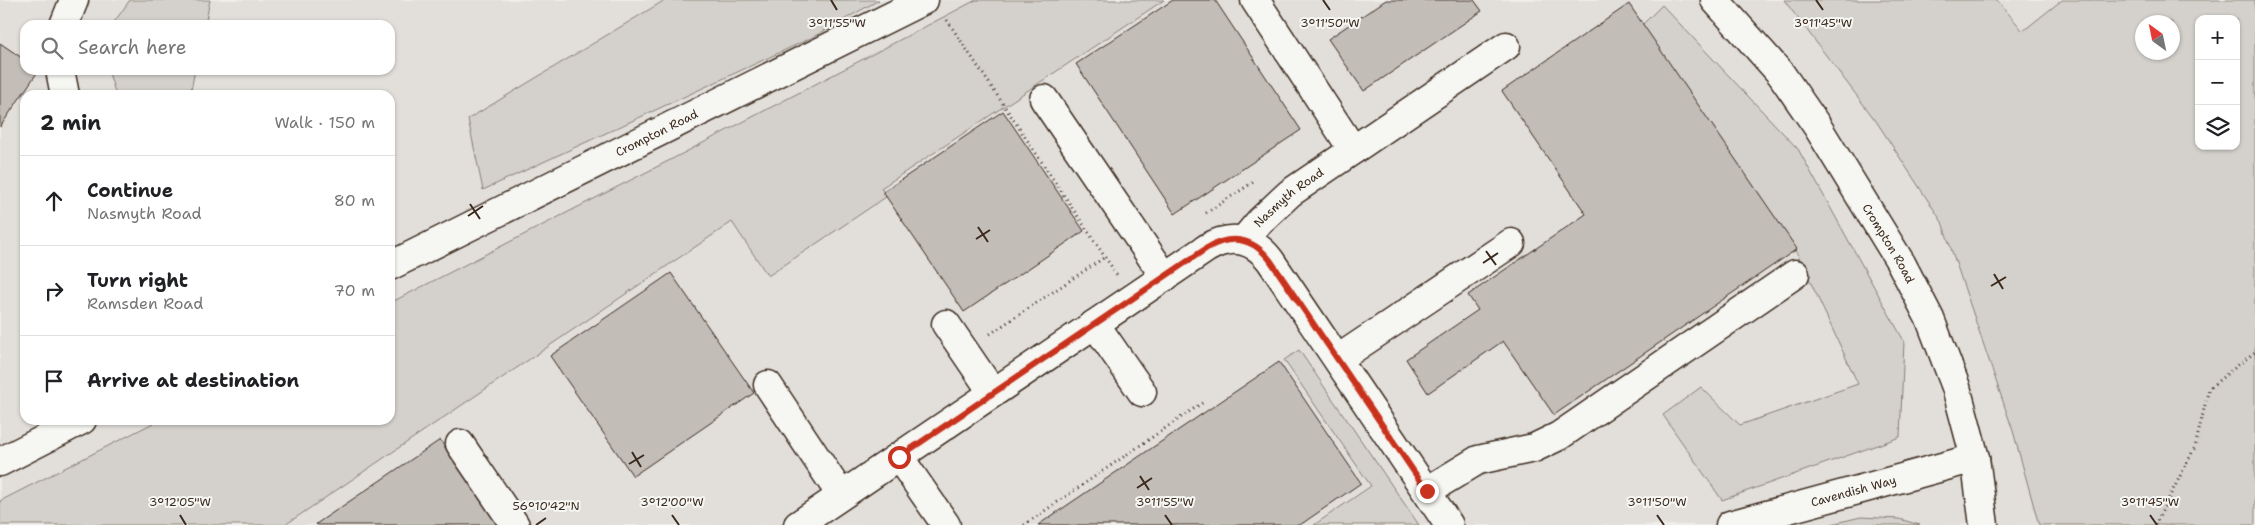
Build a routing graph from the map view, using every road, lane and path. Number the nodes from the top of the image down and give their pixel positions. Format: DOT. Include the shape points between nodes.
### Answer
graph roads {
  1 [pos="74,0"];
  2 [pos="924,0"];
  3 [pos="1255,0"];
  4 [pos="1715,0"];
  5 [pos="66,20"];
  6 [pos="958,38"];
  7 [pos="1506,46"];
  8 [pos="61,75"];
  9 [pos="63,90"];
  10 [pos="1044,99"];
  11 [pos="1353,150"];
  12 [pos="1263,176"];
  13 [pos="1205,214"];
  14 [pos="1244,240"];
  15 [pos="1511,243"];
  16 [pos="1101,251"];
  17 [pos="1148,252"];
  18 [pos="1105,257"];
  19 [pos="395,264"];
  20 [pos="1116,273"];
  21 [pos="1795,274"];
  22 [pos="1164,277"];
  23 [pos="946,324"];
  24 [pos="1095,324"];
  25 [pos="964,351"];
  26 [pos="2255,352"];
  27 [pos="1338,359"];
  28 [pos="768,385"];
  29 [pos="1142,392"];
  30 [pos="993,393"];
  31 [pos="1205,402"];
  32 [pos="72,425"];
  33 [pos="460,444"];
  34 [pos="899,457"];
  35 [pos="1975,458"];
  36 [pos="0,462"];
  37 [pos="1427,491"];
  38 [pos="841,495"];
  39 [pos="945,524"];
  40 [pos="515,525"];
  41 [pos="798,525"];
  42 [pos="1024,525"];
  43 [pos="1449,525"];
  44 [pos="1730,525"];
  45 [pos="1984,525"];
  46 [pos="2155,525"];
  1 -- 5 [label="street"];
  2 -- 19 [label="street, Crompton Road"];
  3 -- 11 [label="street"];
  4 -- 35 [label="street, Crompton Road" via="1786,82 1818,126 1901,262 1930,319 1956,387"];
  6 -- 16 [label="path"];
  7 -- 11 [label="street, Nasmyth Road"];
  8 -- 9 [label="street"];
  10 -- 17 [label="street"];
  11 -- 14 [label="street, Nasmyth Road" via="1290,193"];
  12 -- 13 [label="path"];
  14 -- 22 [label="street, Nasmyth Road" via="1217,242"];
  14 -- 27 [label="street" via="1265,254"];
  15 -- 27 [label="street"];
  17 -- 20 [label="path"];
  17 -- 22 [label="street"];
  18 -- 25 [label="path"];
  21 -- 37 [label="street" via="1559,436 1534,448 1478,460"];
  22 -- 24 [label="street, Nasmyth Road"];
  23 -- 25 [label="street"];
  24 -- 29 [label="street"];
  24 -- 30 [label="street, Nasmyth Road"];
  25 -- 30 [label="street"];
  26 -- 46 [label="path" via="2210,388 2196,447"];
  27 -- 37 [label="street"];
  28 -- 38 [label="street"];
  30 -- 34 [label="street, Nasmyth Road"];
  31 -- 42 [label="path"];
  32 -- 36 [label="street"];
  33 -- 40 [label="street"];
  34 -- 38 [label="street, Nasmyth Road"];
  34 -- 39 [label="street"];
  35 -- 44 [label="street, Cavendish Way"];
  35 -- 45 [label="street, Crompton Road"];
  37 -- 43 [label="street"];
  38 -- 41 [label="street, Nasmyth Road"];
}
